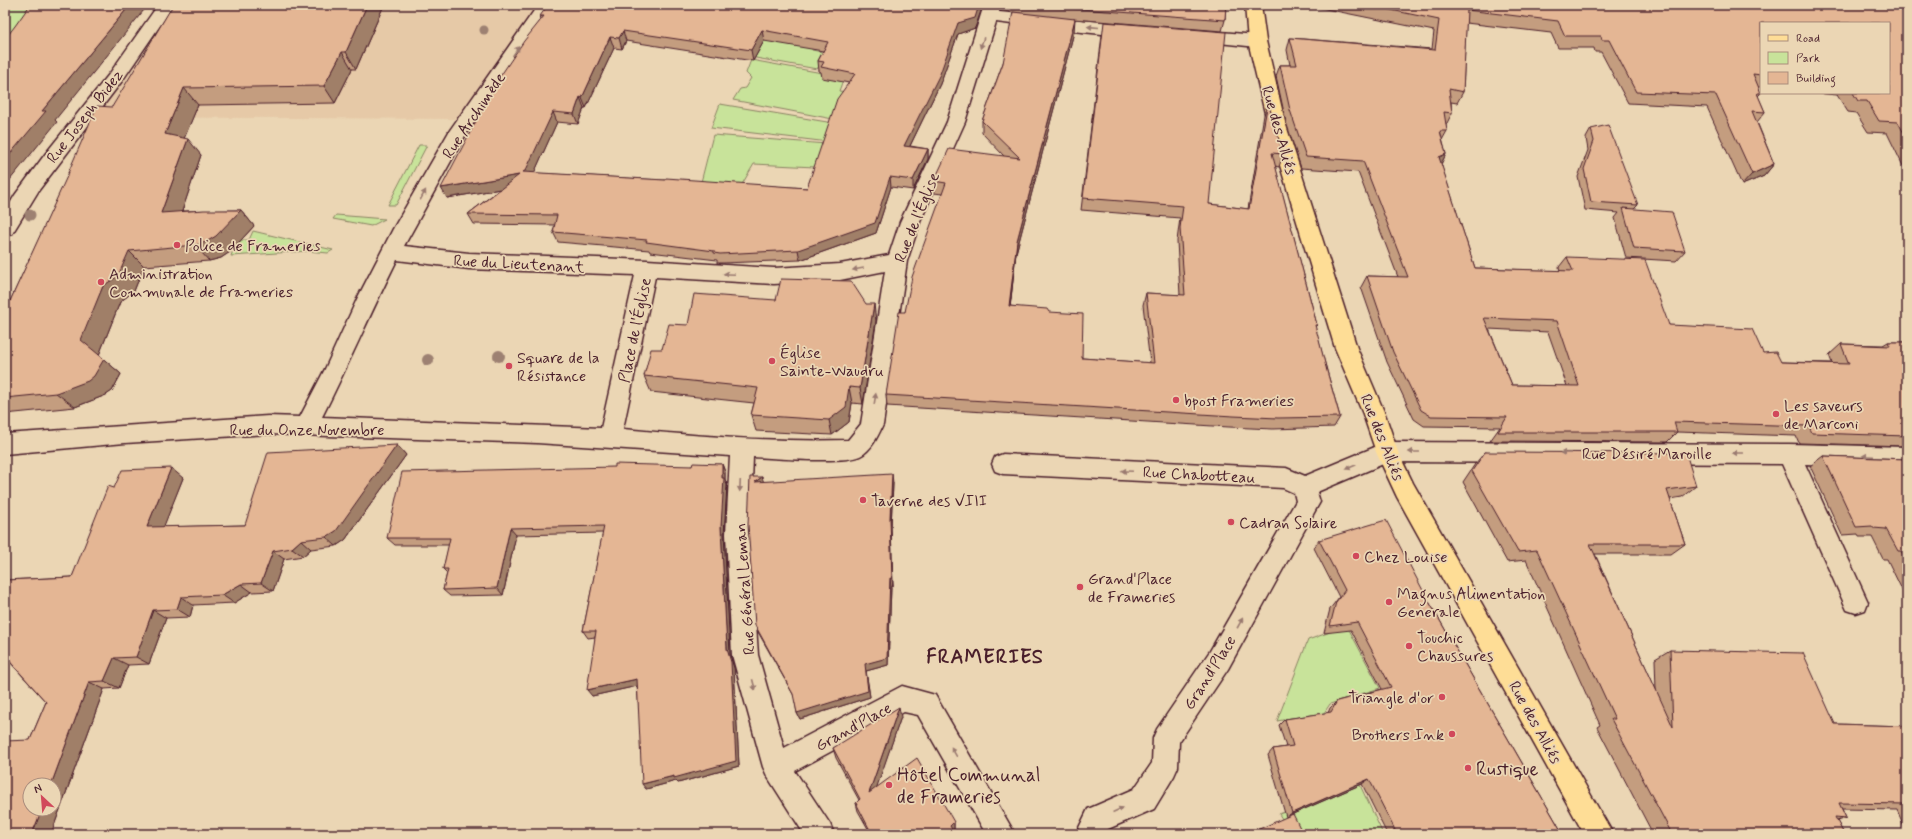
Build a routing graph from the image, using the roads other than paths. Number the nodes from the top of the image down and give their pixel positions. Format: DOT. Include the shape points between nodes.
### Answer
graph roads {
  1 [pos="166,5"];
  2 [pos="547,5"];
  3 [pos="1253,5"];
  4 [pos="991,10"];
  5 [pos="1147,32"];
  6 [pos="1179,35"];
  7 [pos="1257,41"];
  8 [pos="5,229"];
  9 [pos="392,252"];
  10 [pos="896,261"];
  11 [pos="647,268"];
  12 [pos="306,427"];
  13 [pos="610,438"];
  14 [pos="5,444"];
  15 [pos="742,448"];
  16 [pos="1387,452"];
  17 [pos="1790,454"];
  18 [pos="1907,457"];
  19 [pos="1003,464"];
  20 [pos="1304,486"];
  21 [pos="1856,602"];
  22 [pos="776,767"];
  23 [pos="820,834"];
  24 [pos="1001,834"];
  25 [pos="1090,834"];
  26 [pos="1599,834"];
  1 -- 8 [label="street, Rue Joseph Bidez" via="85,117 53,156"];
  9 -- 2 [label="street, Rue Archimède, one-way" via="459,130"];
  3 -- 7 [label="main road, Rue des Alliés"];
  5 -- 4 [label="street, one-way" via="1052,24"];
  4 -- 10 [label="street, Rue de l'Église, one-way" via="956,122 910,222"];
  6 -- 7 [label="street"];
  7 -- 16 [label="main road, Rue des Alliés" via="1276,122 1346,348"];
  9 -- 11 [label="street, Rue du Lieutenant" via="469,261"];
  9 -- 12 [label="street, Rue Archimède"];
  10 -- 11 [label="street, Place de l'Église, one-way" via="840,272 774,276"];
  15 -- 10 [label="street, Rue de l'Église, one-way" via="853,449 866,436 872,424"];
  11 -- 13 [label="street, Place de l'Église"];
  12 -- 13 [label="street, Rue du Onze Novembre"];
  12 -- 14 [label="street, Rue du Onze Novembre" via="268,425"];
  13 -- 15 [label="street"];
  15 -- 22 [label="street, Rue Général Leman, one-way" via="738,534 746,655"];
  17 -- 16 [label="street, Rue Désiré Maroille, one-way"];
  16 -- 20 [label="street, one-way"];
  16 -- 26 [label="main road, Rue des Alliés" via="1405,490"];
  18 -- 17 [label="street, Rue Désiré Maroille, one-way"];
  17 -- 21 [label="street"];
  20 -- 19 [label="street, Rue Chabotteau, one-way" via="1286,478"];
  25 -- 20 [label="street, Grand'Place, one-way" via="1098,819 1144,799 1165,767 1166,738 1219,660 1308,502"];
  22 -- 23 [label="street, Rue Général Leman"];
  24 -- 22 [label="street, Grand'Place, one-way" via="926,704 902,699"];
}
